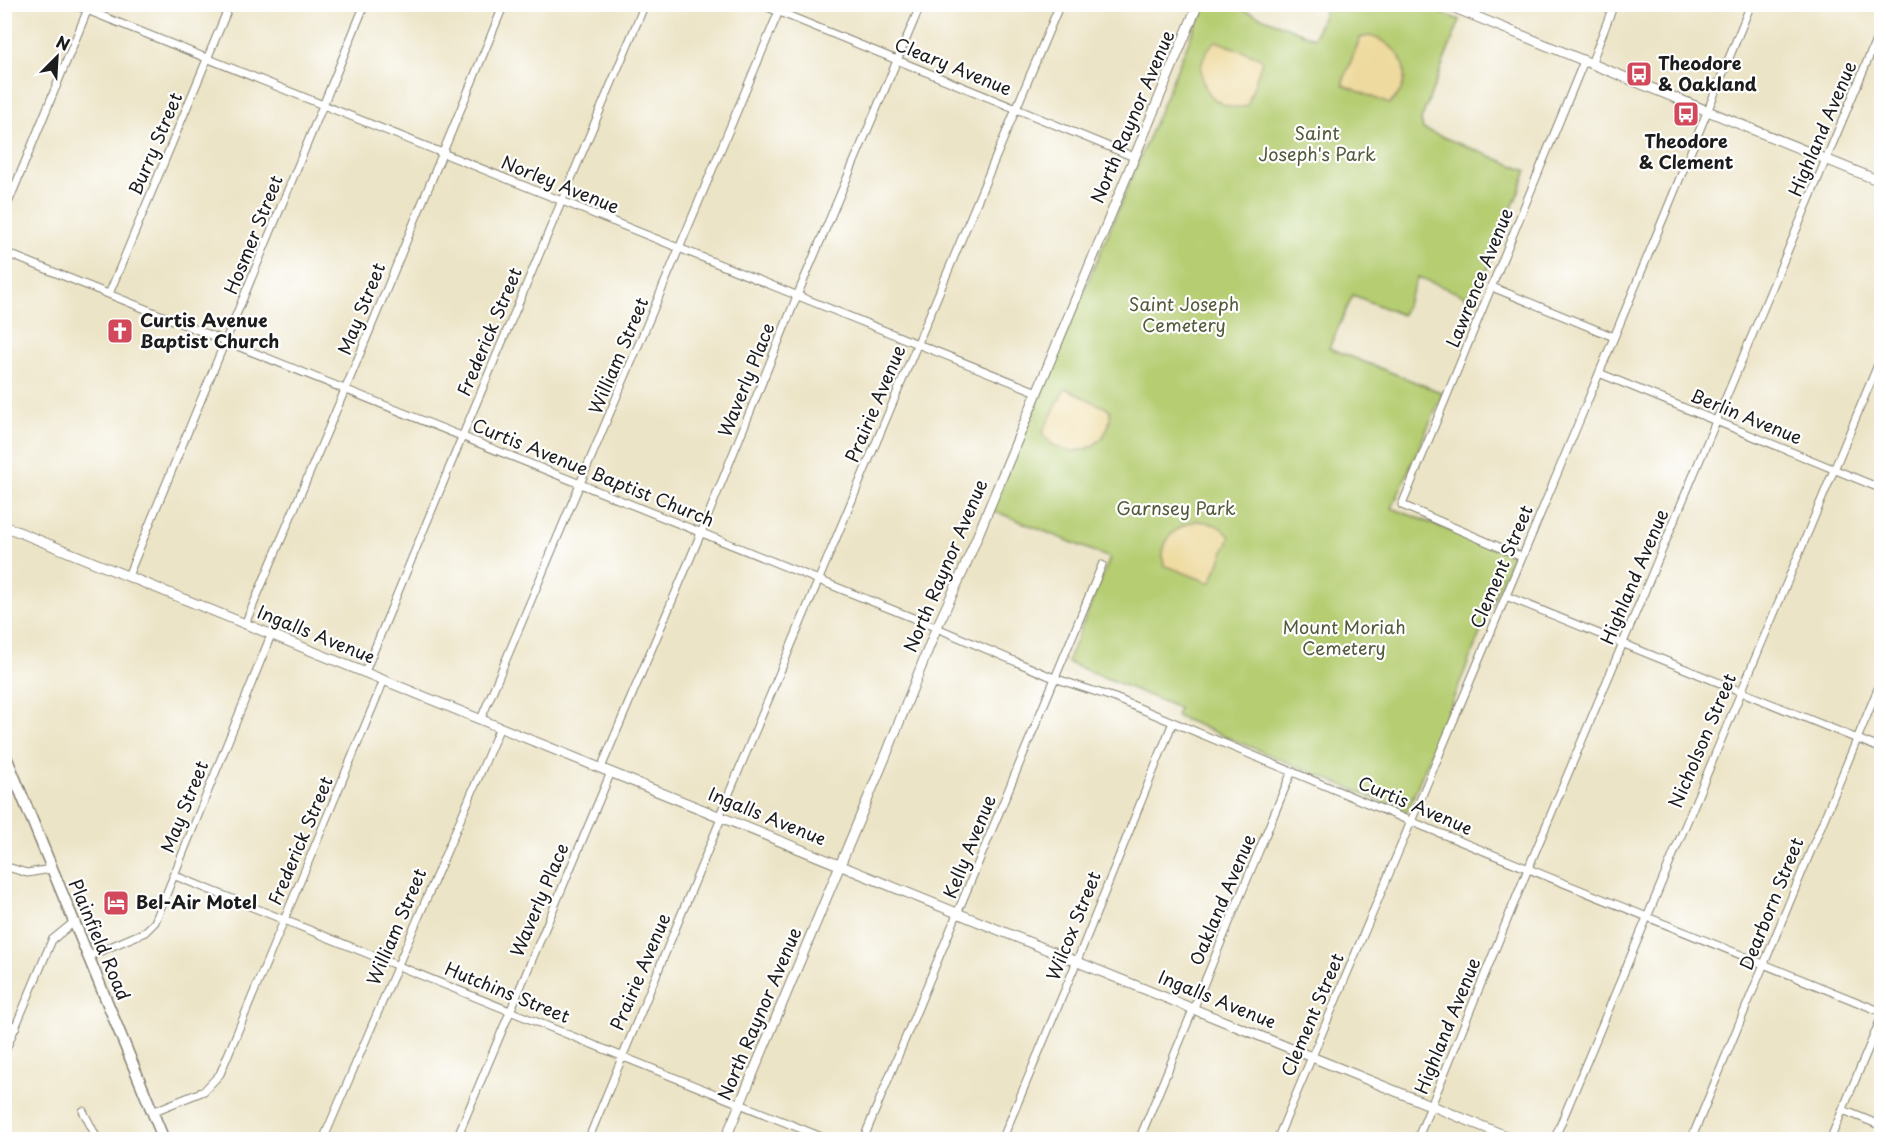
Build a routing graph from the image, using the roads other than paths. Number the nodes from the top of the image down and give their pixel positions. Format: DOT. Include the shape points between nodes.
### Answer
graph roads {
  1 [pos="72,4"];
  2 [pos="230,4"];
  3 [pos="365,4"];
  4 [pos="504,4"];
  5 [pos="645,4"];
  6 [pos="760,4"];
  7 [pos="921,4"];
  8 [pos="1060,4"];
  9 [pos="1198,4"];
  10 [pos="1445,4"];
  11 [pos="1475,4"];
  12 [pos="1614,4"];
  13 [pos="1751,4"];
  14 [pos="88,8"];
  15 [pos="781,8"];
  16 [pos="1471,15"];
  17 [pos="1881,26"];
  18 [pos="208,60"];
  19 [pos="898,61"];
  20 [pos="1587,62"];
  21 [pos="323,105"];
  22 [pos="1017,109"];
  23 [pos="1708,111"];
  24 [pos="442,154"];
  25 [pos="1134,157"];
  26 [pos="1827,159"];
  27 [pos="1881,182"];
  28 [pos="561,201"];
  29 [pos="4,213"];
  30 [pos="681,249"];
  31 [pos="4,252"];
  32 [pos="1492,286"];
  33 [pos="109,294"];
  34 [pos="797,296"];
  35 [pos="1614,337"];
  36 [pos="226,342"];
  37 [pos="917,344"];
  38 [pos="1881,355"];
  39 [pos="1599,373"];
  40 [pos="345,390"];
  41 [pos="1037,392"];
  42 [pos="1717,422"];
  43 [pos="462,437"];
  44 [pos="1833,469"];
  45 [pos="581,485"];
  46 [pos="1881,489"];
  47 [pos="4,526"];
  48 [pos="701,533"];
  49 [pos="1522,556"];
  50 [pos="1102,565"];
  51 [pos="128,576"];
  52 [pos="818,580"];
  53 [pos="1506,596"];
  54 [pos="245,624"];
  55 [pos="936,629"];
  56 [pos="271,634"];
  57 [pos="1624,644"];
  58 [pos="365,672"];
  59 [pos="1054,678"];
  60 [pos="1881,679"];
  61 [pos="384,681"];
  62 [pos="1740,692"];
  63 [pos="481,719"];
  64 [pos="1173,722"];
  65 [pos="500,727"];
  66 [pos="1856,739"];
  67 [pos="1881,749"];
  68 [pos="4,752"];
  69 [pos="606,770"];
  70 [pos="1292,771"];
  71 [pos="721,816"];
  72 [pos="1410,821"];
  73 [pos="841,865"];
  74 [pos="4,866"];
  75 [pos="51,869"];
  76 [pos="1528,869"];
  77 [pos="173,875"];
  78 [pos="959,913"];
  79 [pos="1647,917"];
  80 [pos="284,920"];
  81 [pos="74,922"];
  82 [pos="89,956"];
  83 [pos="1077,961"];
  84 [pos="1763,964"];
  85 [pos="397,965"];
  86 [pos="1194,1008"];
  87 [pos="510,1011"];
  88 [pos="1881,1014"];
  89 [pos="4,1023"];
  90 [pos="16,1027"];
  91 [pos="4,1054"];
  92 [pos="622,1056"];
  93 [pos="1312,1056"];
  94 [pos="740,1103"];
  95 [pos="1432,1105"];
  96 [pos="1843,1110"];
  97 [pos="83,1111"];
  98 [pos="152,1112"];
  99 [pos="1881,1126"];
  100 [pos="98,1140"];
  101 [pos="164,1140"];
  102 [pos="323,1140"];
  103 [pos="456,1140"];
  104 [pos="588,1140"];
  105 [pos="725,1140"];
  106 [pos="829,1140"];
  107 [pos="863,1140"];
  108 [pos="1002,1140"];
  109 [pos="1140,1140"];
  110 [pos="1277,1140"];
  111 [pos="1417,1140"];
  112 [pos="1516,1140"];
  113 [pos="1554,1140"];
  114 [pos="1691,1140"];
  115 [pos="1830,1140"];
  1 -- 14 [label="street, Norley Avenue"];
  2 -- 18 [label="street, Burry Street"];
  3 -- 21 [label="street, Hosmer Street"];
  4 -- 24 [label="street, May Street"];
  5 -- 28 [label="street, Frederick Street"];
  6 -- 15 [label="street, Cleary Avenue"];
  7 -- 19 [label="street, Waverly Place"];
  8 -- 22 [label="street, Prairie Avenue"];
  9 -- 25 [label="main road, North Raynor Avenue"];
  10 -- 16 [label="main road"];
  11 -- 16 [label="street"];
  12 -- 20 [label="street"];
  13 -- 23 [label="street, Clement Street"];
  14 -- 18 [label="street, Norley Avenue"];
  14 -- 29 [label="street"];
  15 -- 19 [label="street, Cleary Avenue"];
  15 -- 30 [label="street, William Street"];
  16 -- 20 [label="main road"];
  17 -- 26 [label="street, Highland Avenue"];
  18 -- 21 [label="street, Norley Avenue"];
  18 -- 33 [label="street, Burry Street"];
  19 -- 22 [label="street, Cleary Avenue"];
  19 -- 34 [label="street, Waverly Place"];
  20 -- 23 [label="main road"];
  20 -- 32 [label="street, Lawrence Avenue"];
  21 -- 24 [label="street, Norley Avenue"];
  21 -- 36 [label="street, Hosmer Street"];
  22 -- 25 [label="street, Cleary Avenue"];
  22 -- 37 [label="street, Prairie Avenue"];
  23 -- 26 [label="main road"];
  23 -- 35 [label="street, Clement Street"];
  24 -- 28 [label="street, Norley Avenue"];
  24 -- 40 [label="street, May Street"];
  25 -- 41 [label="main road, North Raynor Avenue"];
  26 -- 27 [label="main road"];
  26 -- 42 [label="street, Highland Avenue"];
  28 -- 30 [label="street, Norley Avenue"];
  28 -- 43 [label="street, Frederick Street"];
  30 -- 34 [label="street, Norley Avenue"];
  30 -- 45 [label="street, William Street"];
  31 -- 33 [label="street, Curtis Avenue Baptist Church"];
  32 -- 35 [label="street"];
  32 -- 49 [label="street, Lawrence Avenue" via="1402,505"];
  33 -- 36 [label="street, Curtis Avenue Baptist Church"];
  34 -- 37 [label="street, Norley Avenue"];
  34 -- 48 [label="street, Waverly Place"];
  35 -- 39 [label="street, Clement Street"];
  36 -- 40 [label="street, Curtis Avenue Baptist Church"];
  36 -- 51 [label="street, Hosmer Street"];
  37 -- 41 [label="street, Norley Avenue"];
  37 -- 52 [label="street, Prairie Avenue"];
  38 -- 44 [label="street, Nicholson Street"];
  39 -- 42 [label="street, Berlin Avenue"];
  39 -- 49 [label="street, Clement Street"];
  40 -- 43 [label="street, Curtis Avenue Baptist Church"];
  40 -- 54 [label="street, May Street"];
  41 -- 55 [label="main road, North Raynor Avenue"];
  42 -- 44 [label="street, Berlin Avenue"];
  42 -- 57 [label="street, Highland Avenue"];
  43 -- 45 [label="street, Curtis Avenue Baptist Church"];
  43 -- 58 [label="street, Frederick Street"];
  44 -- 46 [label="street, Berlin Avenue"];
  44 -- 62 [label="street, Nicholson Street"];
  45 -- 48 [label="street, Curtis Avenue Baptist Church"];
  45 -- 63 [label="street, William Street"];
  47 -- 51 [label="main road, Ingalls Avenue"];
  48 -- 52 [label="street, Curtis Avenue Baptist Church"];
  48 -- 69 [label="street, Waverly Place"];
  49 -- 53 [label="street, Clement Street"];
  50 -- 59 [label="street, Kelly Avenue"];
  51 -- 54 [label="main road, Ingalls Avenue"];
  52 -- 55 [label="street, Curtis Avenue Baptist Church"];
  52 -- 71 [label="street, Prairie Avenue"];
  53 -- 57 [label="street"];
  53 -- 72 [label="street, Clement Street"];
  54 -- 56 [label="main road, Ingalls Avenue"];
  55 -- 59 [label="street, Curtis Avenue"];
  55 -- 73 [label="main road, North Raynor Avenue"];
  56 -- 58 [label="main road, Ingalls Avenue"];
  56 -- 77 [label="street, May Street"];
  57 -- 62 [label="street"];
  57 -- 76 [label="street, Highland Avenue"];
  58 -- 61 [label="main road, Ingalls Avenue"];
  59 -- 64 [label="street, Curtis Avenue"];
  59 -- 78 [label="street, Kelly Avenue"];
  60 -- 66 [label="street, Dearborn Street"];
  61 -- 63 [label="main road, Ingalls Avenue"];
  61 -- 80 [label="street, Frederick Street"];
  62 -- 66 [label="street"];
  62 -- 79 [label="street, Nicholson Street"];
  63 -- 65 [label="main road, Ingalls Avenue"];
  64 -- 70 [label="street, Curtis Avenue"];
  64 -- 83 [label="street, Wilcox Street"];
  65 -- 69 [label="main road, Ingalls Avenue"];
  65 -- 85 [label="street, William Street"];
  66 -- 67 [label="street"];
  66 -- 84 [label="street, Dearborn Street"];
  68 -- 75 [label="main road, Plainfield Road"];
  69 -- 71 [label="main road, Ingalls Avenue"];
  69 -- 87 [label="street, Waverly Place"];
  70 -- 72 [label="street, Curtis Avenue"];
  70 -- 86 [label="street, Oakland Avenue"];
  71 -- 73 [label="main road, Ingalls Avenue"];
  71 -- 92 [label="street, Prairie Avenue"];
  72 -- 76 [label="street, Curtis Avenue"];
  72 -- 93 [label="street, Clement Street"];
  73 -- 78 [label="main road, Ingalls Avenue"];
  73 -- 94 [label="main road, North Raynor Avenue"];
  74 -- 75 [label="street" via="27,873"];
  75 -- 81 [label="main road, Plainfield Road"];
  76 -- 79 [label="street, Curtis Avenue"];
  76 -- 95 [label="street, Highland Avenue"];
  77 -- 80 [label="street, Hutchins Street"];
  77 -- 82 [label="street, May Street" via="155,922 145,932"];
  78 -- 83 [label="main road, Ingalls Avenue"];
  78 -- 107 [label="street, Kelly Avenue"];
  79 -- 84 [label="street, Curtis Avenue"];
  79 -- 113 [label="street, Nicholson Street"];
  80 -- 85 [label="street, Hutchins Street"];
  80 -- 98 [label="street, Frederick Street" via="220,1074 204,1090"];
  81 -- 82 [label="main road, Plainfield Road"];
  81 -- 90 [label="street" via="52,940"];
  82 -- 98 [label="main road, Plainfield Road"];
  83 -- 86 [label="main road, Ingalls Avenue"];
  83 -- 108 [label="street, Wilcox Street"];
  84 -- 88 [label="street, Curtis Avenue"];
  84 -- 114 [label="street, Dearborn Street"];
  85 -- 87 [label="street, Hutchins Street"];
  85 -- 102 [label="street, William Street"];
  86 -- 93 [label="main road, Ingalls Avenue"];
  86 -- 109 [label="street, Oakland Avenue"];
  87 -- 92 [label="street, Hutchins Street"];
  87 -- 103 [label="street, Waverly Place"];
  88 -- 96 [label="street"];
  89 -- 90 [label="street"];
  90 -- 91 [label="street"];
  92 -- 94 [label="street, Hutchins Street"];
  92 -- 104 [label="street, Prairie Avenue"];
  93 -- 95 [label="main road, Ingalls Avenue"];
  93 -- 110 [label="street, Clement Street"];
  94 -- 105 [label="main road, North Raynor Avenue"];
  94 -- 106 [label="street, Hutchins Street"];
  95 -- 111 [label="street, Highland Avenue"];
  95 -- 112 [label="main road, Ingalls Avenue"];
  96 -- 99 [label="street"];
  96 -- 115 [label="street"];
  97 -- 100 [label="street"];
  98 -- 101 [label="main road, Plainfield Road"];
}
